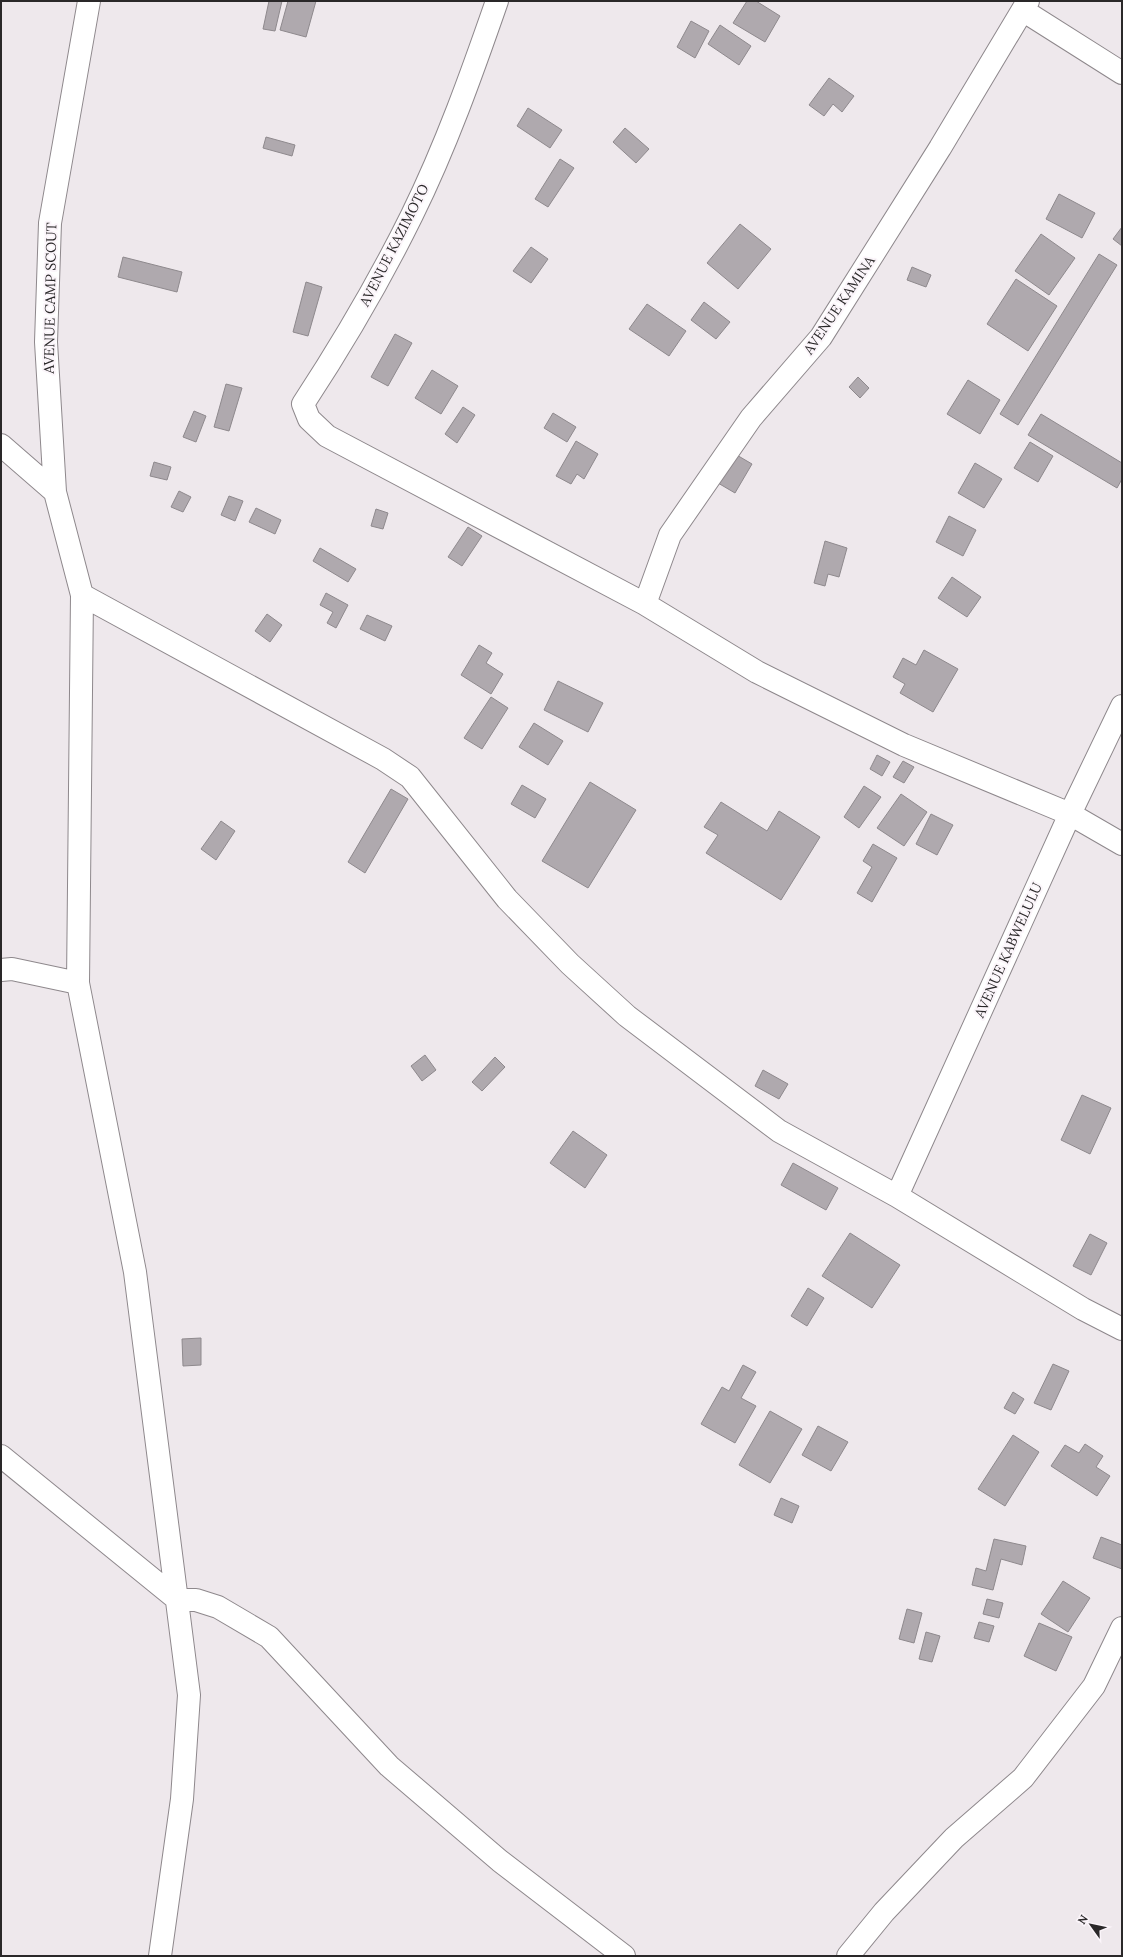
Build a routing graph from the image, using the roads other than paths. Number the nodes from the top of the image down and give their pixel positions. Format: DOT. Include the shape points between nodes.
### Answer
graph roads {
  1 [pos="89,1"];
  2 [pos="497,1"];
  3 [pos="1026,6"];
  4 [pos="1122,72"];
  5 [pos="1,445"];
  6 [pos="55,492"];
  7 [pos="82,595"];
  8 [pos="645,604"];
  9 [pos="1122,706"];
  10 [pos="1070,814"];
  11 [pos="1122,844"];
  12 [pos="1,970"];
  13 [pos="78,984"];
  14 [pos="897,1196"];
  15 [pos="1122,1329"];
  16 [pos="1,1456"];
  17 [pos="178,1600"];
  18 [pos="1122,1628"];
  19 [pos="160,1956"];
  20 [pos="624,1956"];
  21 [pos="848,1956"];
  1 -- 6 [label="street, AVENUE CAMP SCOUT" via="50,223 46,342"];
  2 -- 8 [label="street, AVENUE KAZIMOTO" via="463,98 412,215 362,308 303,404 309,419 327,436"];
  3 -- 4 [label="street"];
  3 -- 8 [label="street, AVENUE KAMINA" via="821,336 751,418 670,535"];
  5 -- 6 [label="street"];
  6 -- 7 [label="street, AVENUE CAMP SCOUT"];
  7 -- 13 [label="street, AVENUE CAMP SCOUT"];
  7 -- 14 [label="street" via="384,759 410,777 507,899 570,964 627,1016 780,1131"];
  8 -- 10 [label="street" via="756,672 904,745"];
  9 -- 10 [label="street, AVENUE KABWELULU"];
  10 -- 11 [label="street"];
  10 -- 14 [label="street, AVENUE KABWELULU"];
  12 -- 13 [label="street" via="12,969"];
  13 -- 17 [label="street, AVENUE CAMP SCOUT" via="135,1272"];
  14 -- 15 [label="street" via="1083,1309"];
  16 -- 17 [label="street"];
  17 -- 19 [label="street, AVENUE CAMP SCOUT" via="189,1695 182,1799"];
  17 -- 20 [label="street" via="196,1600 218,1607 269,1637 389,1766 500,1861"];
  18 -- 21 [label="street" via="1094,1686 1023,1778 954,1838 884,1912"];
}
